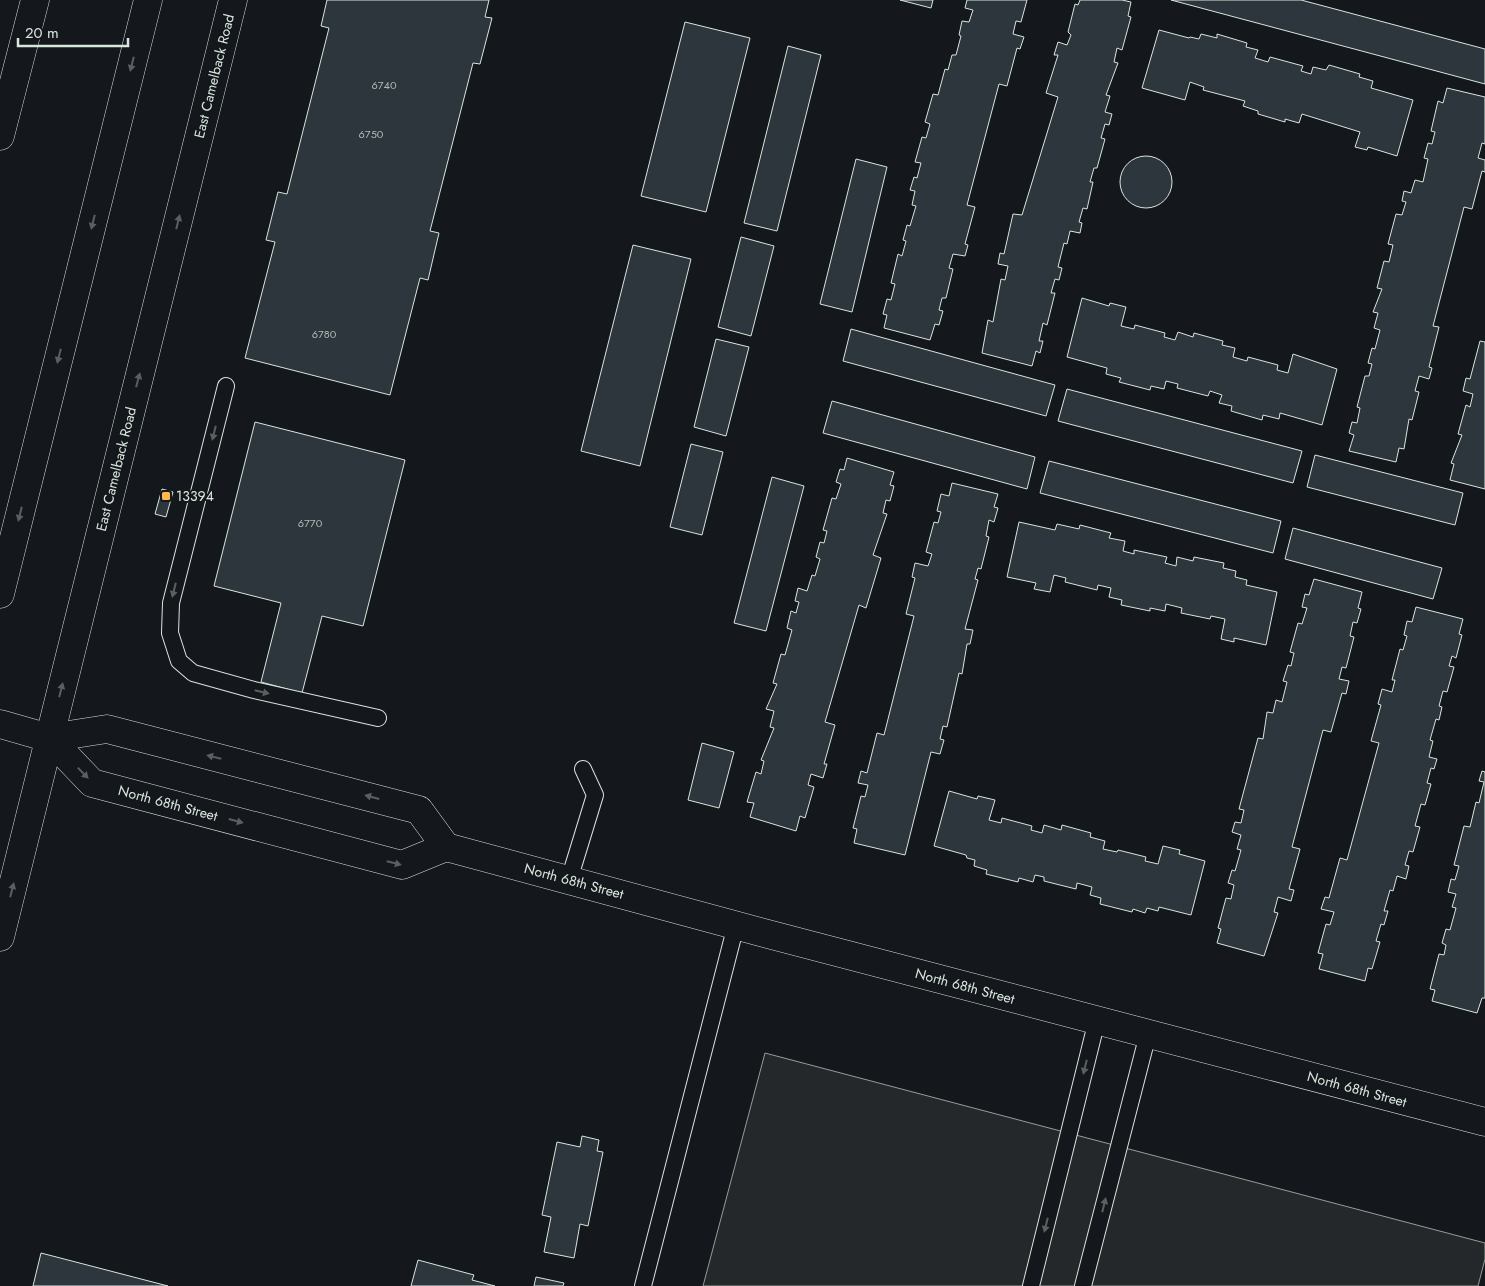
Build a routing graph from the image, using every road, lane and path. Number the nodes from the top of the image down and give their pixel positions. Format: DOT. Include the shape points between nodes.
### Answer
graph roads {
  1 [pos="35,0"];
  2 [pos="148,0"];
  3 [pos="233,0"];
  4 [pos="0,136"];
  5 [pos="226,386"];
  6 [pos="0,594"];
  7 [pos="378,718"];
  8 [pos="0,724"];
  9 [pos="49,738"];
  10 [pos="584,768"];
  11 [pos="446,847"];
  12 [pos="569,880"];
  13 [pos="736,925"];
  14 [pos="0,937"];
  15 [pos="1097,1020"];
  16 [pos="1148,1034"];
  17 [pos="1485,1122"];
  18 [pos="643,1286"];
  19 [pos="1031,1286"];
  20 [pos="1083,1286"];
  1 -- 4 [label="street"];
  2 -- 6 [label="street, one-way"];
  9 -- 3 [label="street, East Camelback Road, one-way"];
  5 -- 7 [label="lane, one-way" via="171,603 170,633 179,661 193,673"];
  8 -- 9 [label="street, North 68th Street"];
  11 -- 9 [label="street, North 68th Street, one-way" via="419,810 107,729"];
  9 -- 11 [label="street, North 68th Street, one-way" via="92,782 402,865"];
  14 -- 9 [label="street, East Camelback Road, one-way"];
  10 -- 12 [label="lane" via="595,795"];
  11 -- 12 [label="street, North 68th Street"];
  12 -- 13 [label="street, North 68th Street"];
  13 -- 15 [label="street, North 68th Street"];
  13 -- 18 [label="lane"];
  15 -- 16 [label="street, North 68th Street"];
  15 -- 19 [label="lane, one-way"];
  16 -- 17 [label="street, North 68th Street"];
  20 -- 16 [label="lane, one-way"];
}
